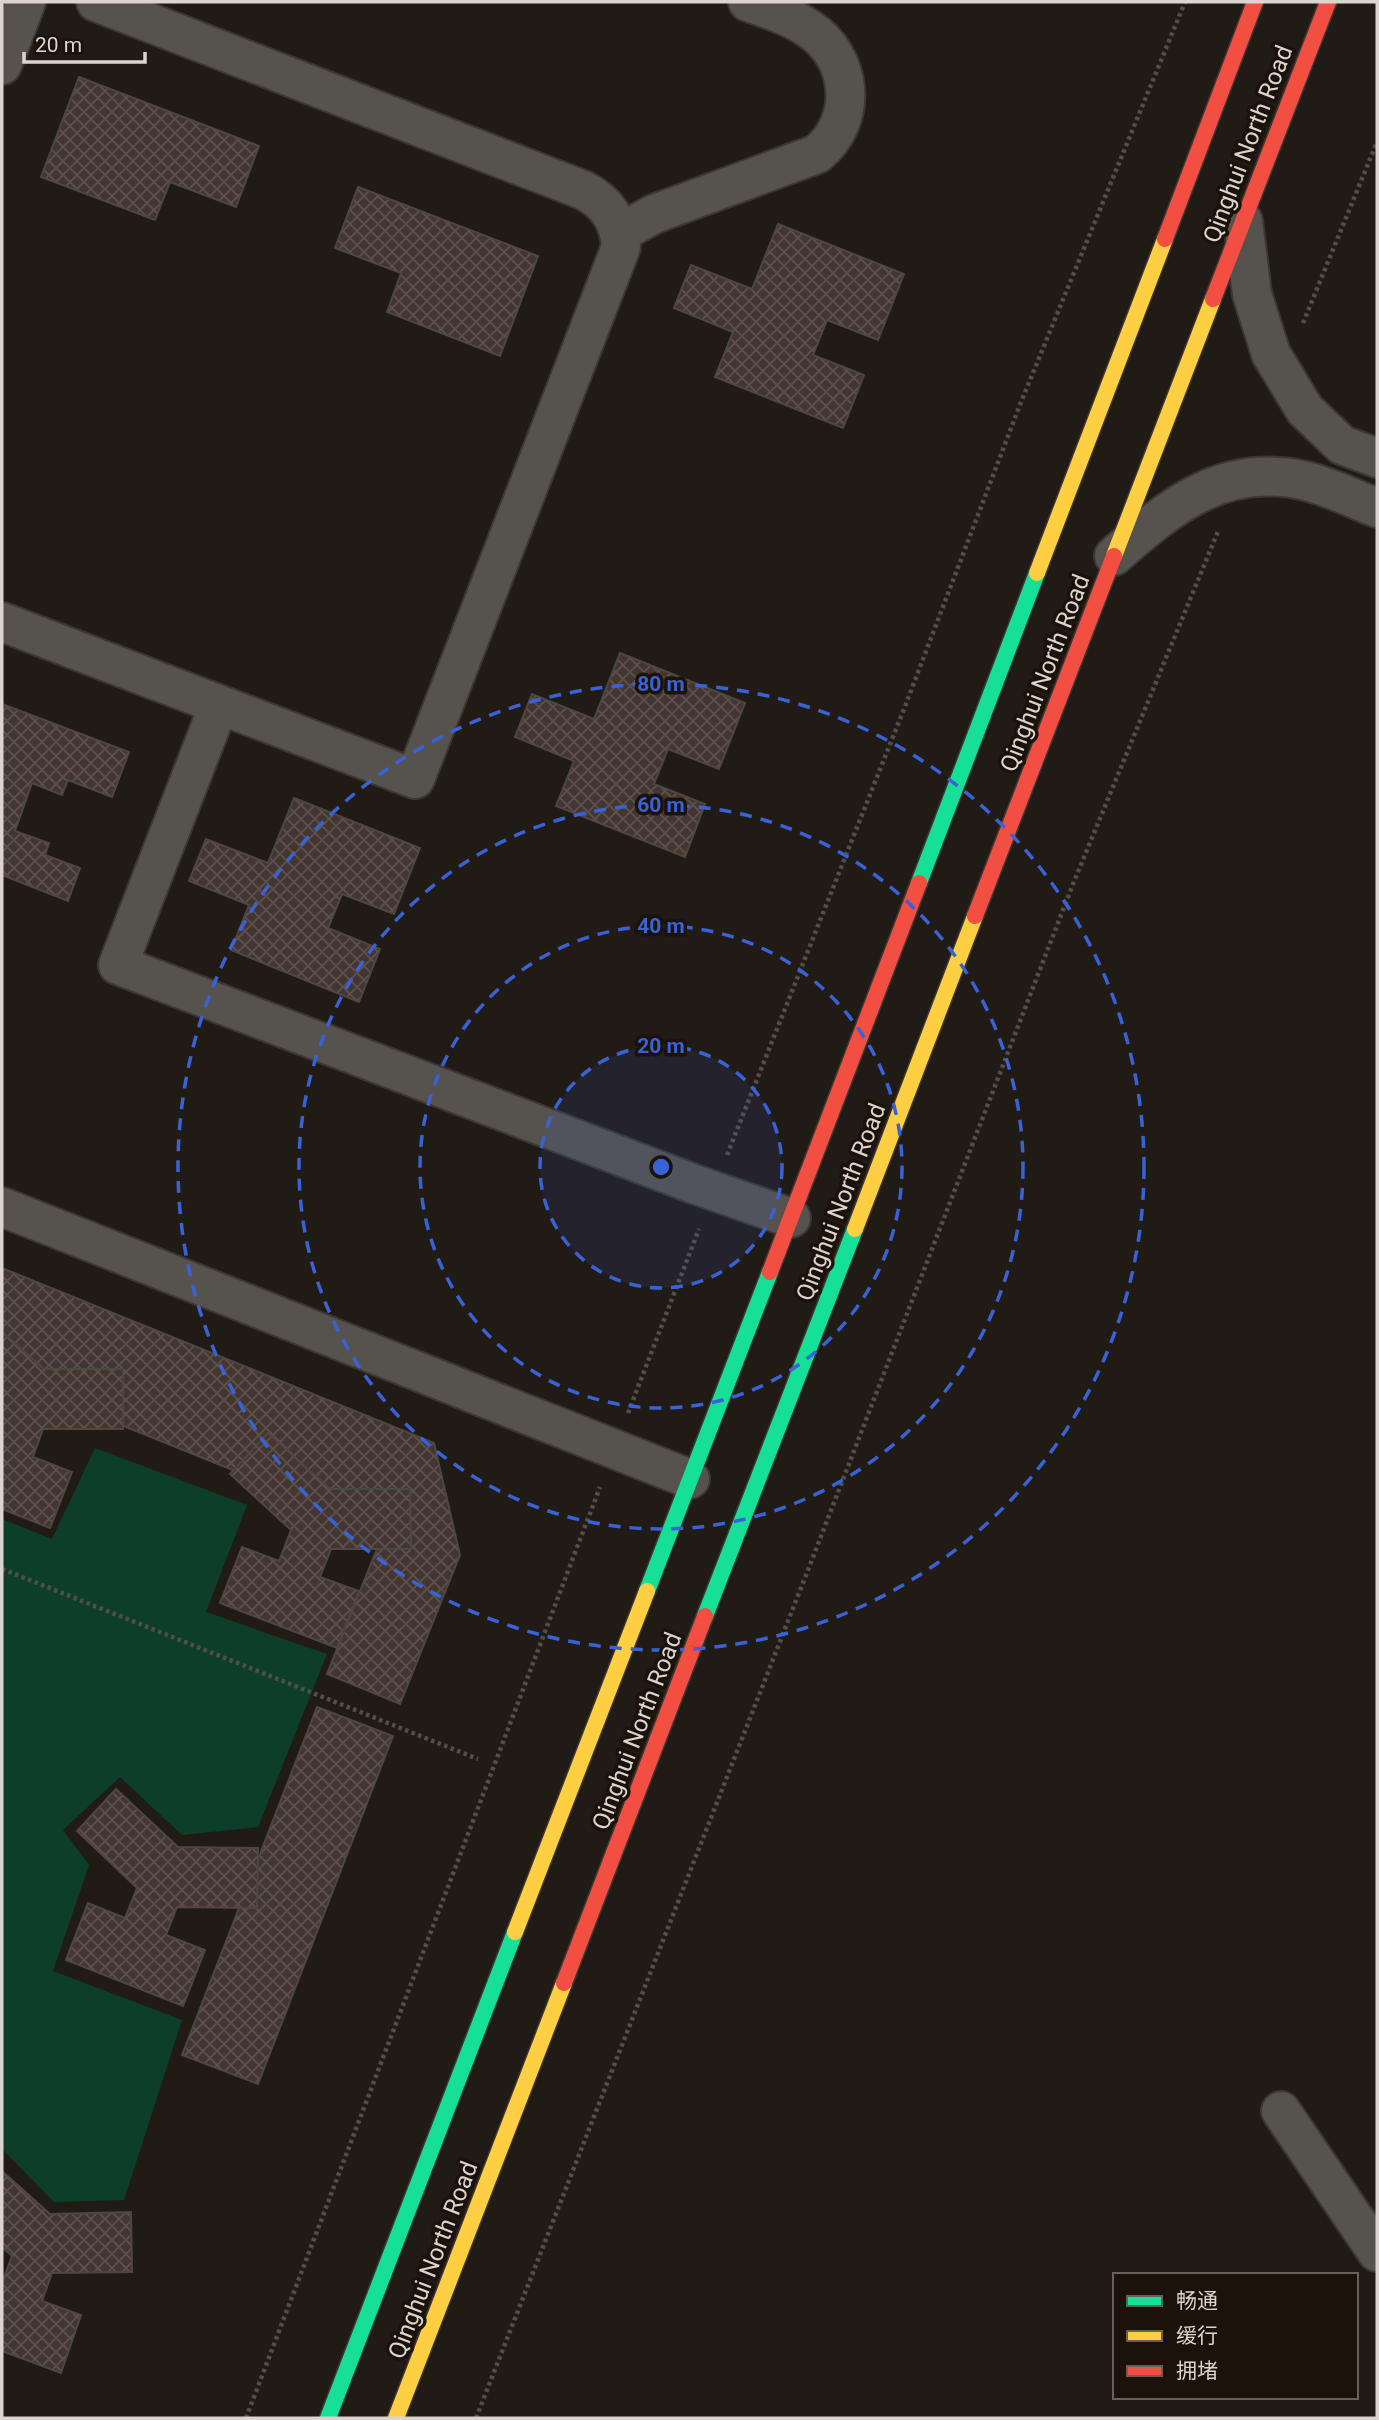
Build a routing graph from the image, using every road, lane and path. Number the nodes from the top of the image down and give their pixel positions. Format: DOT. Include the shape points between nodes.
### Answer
graph roads {
  1 [pos="26,2"];
  2 [pos="96,2"];
  3 [pos="748,2"];
  4 [pos="1255,2"];
  5 [pos="1328,2"];
  6 [pos="2,65"];
  7 [pos="1377,142"];
  8 [pos="1243,220"];
  9 [pos="620,233"];
  10 [pos="1301,327"];
  11 [pos="1377,458"];
  12 [pos="1377,508"];
  13 [pos="1228,524"];
  14 [pos="1114,555"];
  15 [pos="2,622"];
  16 [pos="219,705"];
  17 [pos="2,1207"];
  18 [pos="791,1218"];
  19 [pos="690,1479"];
  20 [pos="2,1569"];
  21 [pos="478,1759"];
  22 [pos="1281,2111"];
  23 [pos="1377,2252"];
  24 [pos="328,2418"];
  25 [pos="396,2418"];
  26 [pos="475,2418"];
  1 -- 6 [label="street"];
  2 -- 9 [label="street" via="583,190 607,208"];
  3 -- 9 [label="street" via="809,29 834,55 846,93 837,130 825,148 809,158 654,214"];
  4 -- 18 [label="main road, Qinghui North Road"];
  5 -- 8 [label="main road, Qinghui North Road"];
  7 -- 10 [label="path"];
  8 -- 11 [label="street" via="1252,294 1271,354 1305,410 1342,445"];
  8 -- 14 [label="main road, Qinghui North Road"];
  9 -- 16 [label="street" via="617,260 415,779"];
  12 -- 14 [label="street" via="1307,481 1256,475 1203,490 1161,514"];
  13 -- 26 [label="path" via="1219,529 1073,884"];
  14 -- 25 [label="main road, Qinghui North Road"];
  15 -- 16 [label="street"];
  16 -- 18 [label="street" via="118,965"];
  17 -- 19 [label="street"];
  18 -- 19 [label="main road, Qinghui North Road"];
  19 -- 24 [label="main road, Qinghui North Road"];
  20 -- 21 [label="path"];
  22 -- 23 [label="street"];
}
